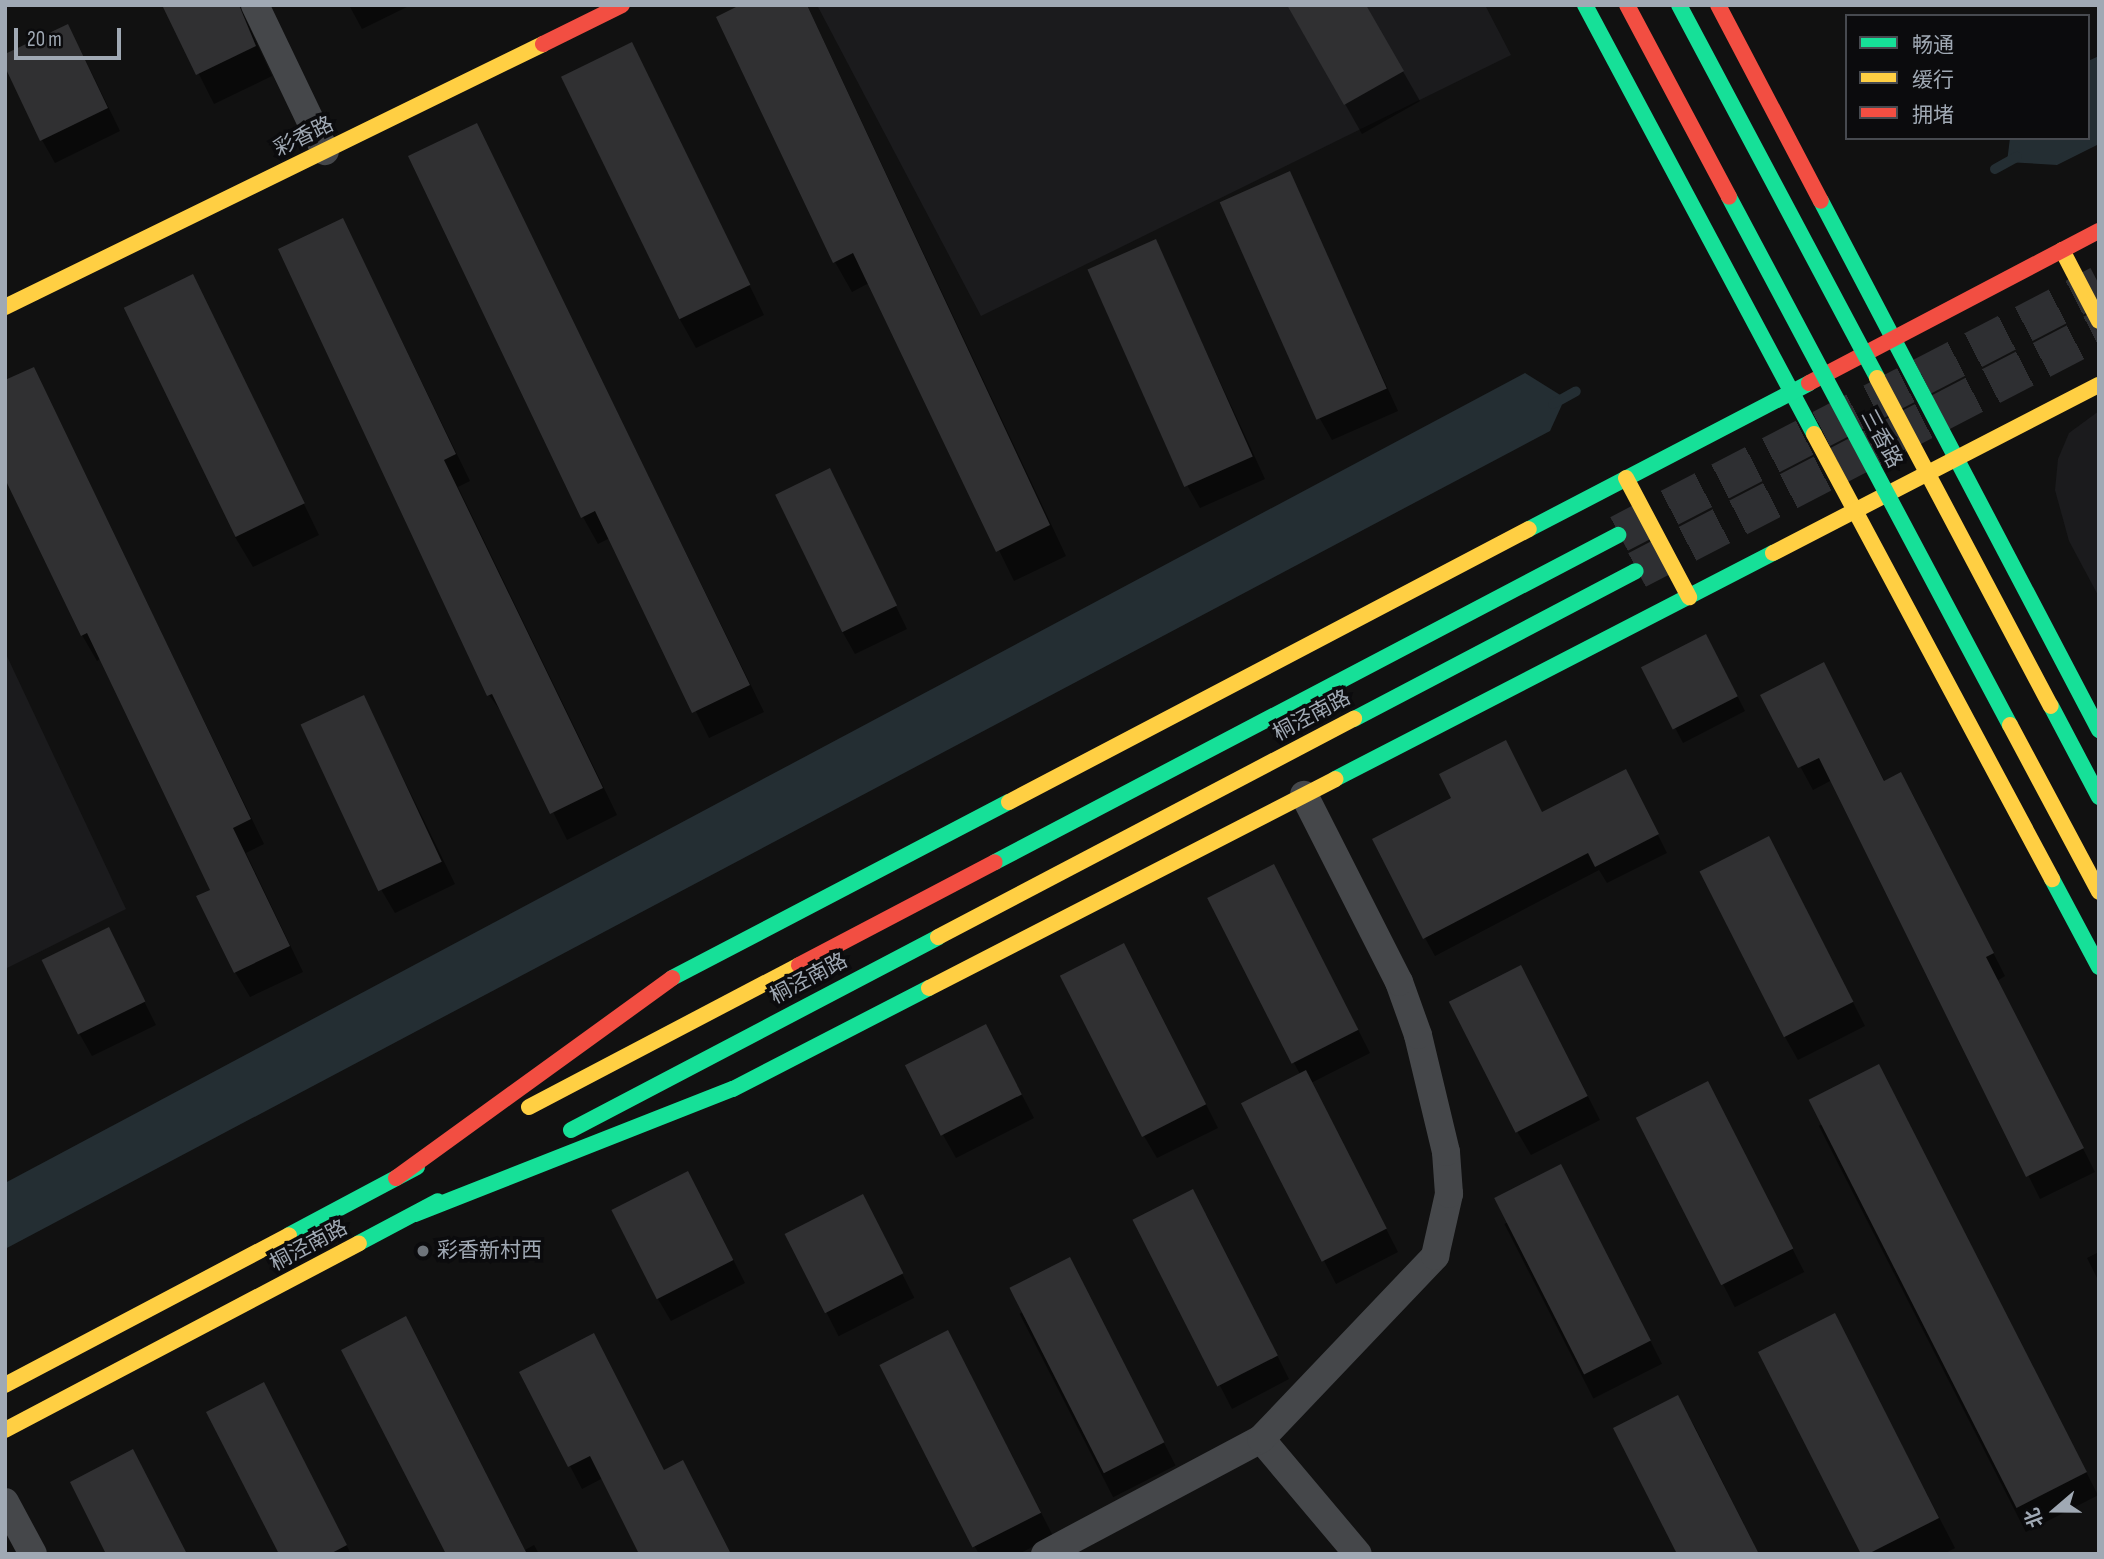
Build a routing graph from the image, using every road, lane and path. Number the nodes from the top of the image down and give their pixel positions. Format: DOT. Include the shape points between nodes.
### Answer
graph roads {
  1 [pos="255,5"];
  2 [pos="622,5"];
  3 [pos="1585,5"];
  4 [pos="1627,5"];
  5 [pos="1679,5"];
  6 [pos="1718,5"];
  7 [pos="325,151"];
  8 [pos="2099,231"];
  9 [pos="2062,250"];
  10 [pos="5,307"];
  11 [pos="2099,321"];
  12 [pos="1893,339"];
  13 [pos="2099,385"];
  14 [pos="1791,392"];
  15 [pos="1956,459"];
  16 [pos="1626,478"];
  17 [pos="1855,511"];
  18 [pos="1618,535"];
  19 [pos="1636,571"];
  20 [pos="1689,597"];
  21 [pos="2099,730"];
  22 [pos="1304,794"];
  23 [pos="2099,797"];
  24 [pos="2099,892"];
  25 [pos="2099,967"];
  26 [pos="396,1178"];
  27 [pos="415,1213"];
  28 [pos="5,1385"];
  29 [pos="5,1430"];
  30 [pos="1261,1439"];
  31 [pos="5,1502"];
  32 [pos="33,1554"];
  33 [pos="1045,1554"];
  34 [pos="1358,1554"];
  1 -- 7 [label="street"];
  2 -- 7 [label="main road, 彩香路"];
  3 -- 14 [label="main road"];
  4 -- 24 [label="main road, 三香路, bridge"];
  5 -- 23 [label="main road, 三香路, bridge"];
  6 -- 12 [label="main road"];
  7 -- 10 [label="main road, 彩香路"];
  8 -- 9 [label="main road"];
  9 -- 11 [label="main road"];
  9 -- 12 [label="main road"];
  12 -- 14 [label="main road"];
  12 -- 15 [label="main road"];
  13 -- 15 [label="main road"];
  14 -- 16 [label="main road"];
  14 -- 17 [label="main road"];
  15 -- 17 [label="main road"];
  15 -- 21 [label="main road"];
  16 -- 20 [label="main road"];
  16 -- 26 [label="main road" via="672,978"];
  17 -- 20 [label="main road"];
  17 -- 25 [label="main road"];
  18 -- 26 [label="main road, 桐泾南路"];
  19 -- 27 [label="main road, 桐泾南路"];
  20 -- 22 [label="main road"];
  22 -- 27 [label="main road" via="733,1088"];
  22 -- 30 [label="street" via="1399,982 1447,1152 1449,1194 1435,1256"];
  26 -- 28 [label="main road, 桐泾南路"];
  27 -- 29 [label="main road, 桐泾南路"];
  30 -- 33 [label="street"];
  30 -- 34 [label="street"];
  31 -- 32 [label="street"];
}
